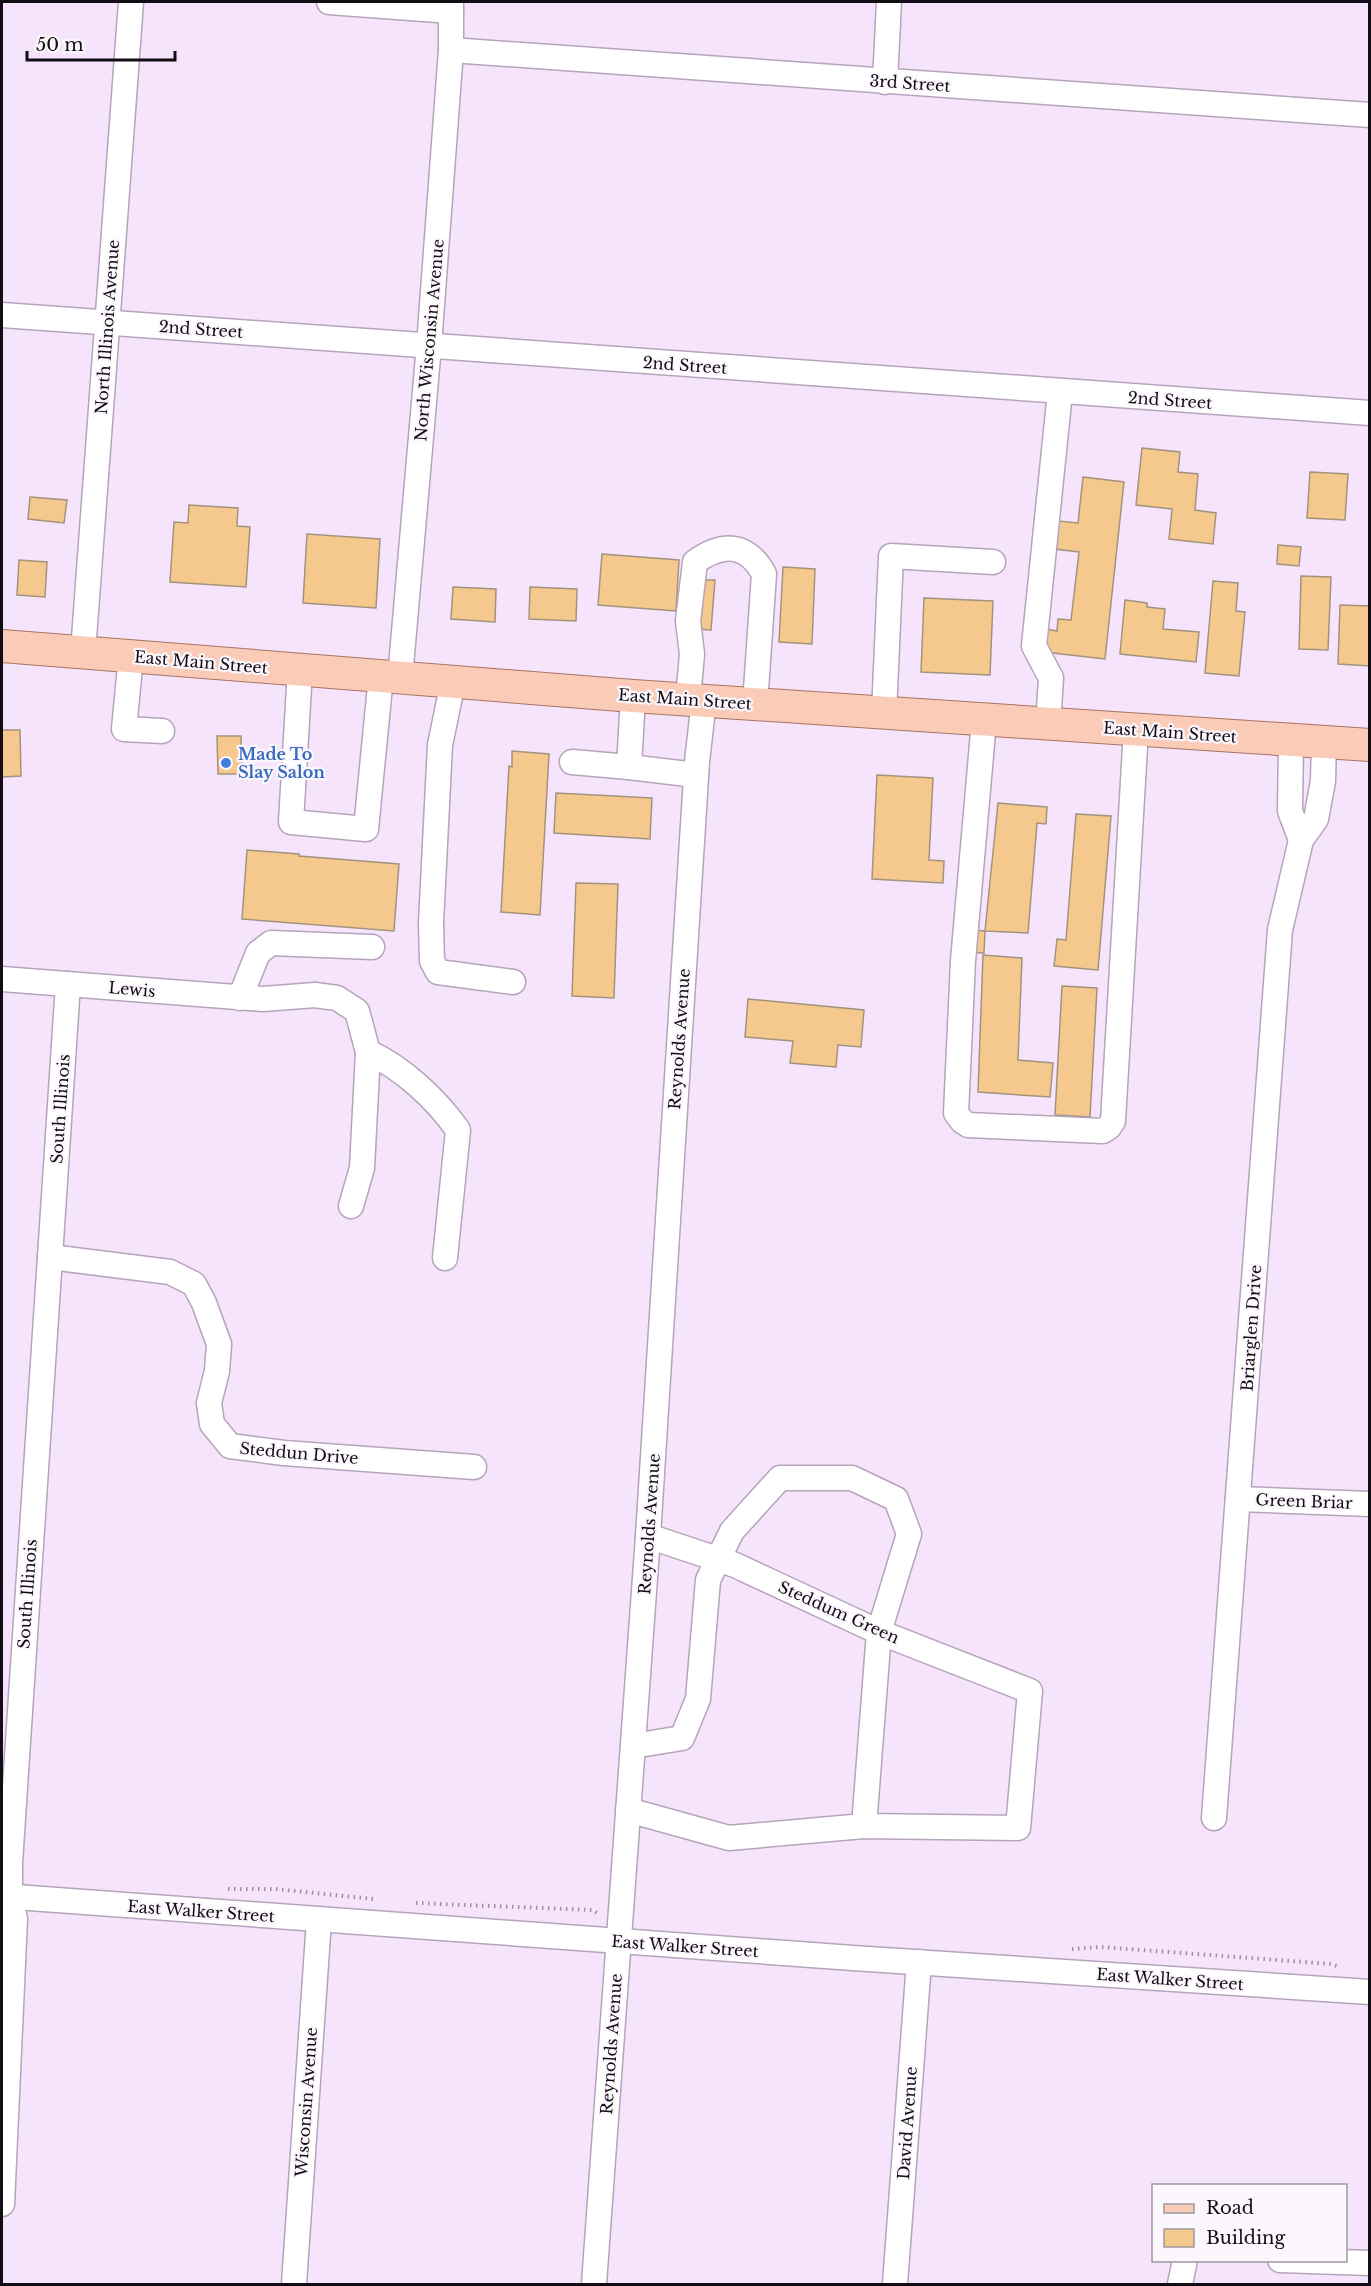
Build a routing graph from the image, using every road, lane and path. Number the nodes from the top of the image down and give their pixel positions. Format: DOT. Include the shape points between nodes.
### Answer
graph roads {
  1 [pos="131,2"];
  2 [pos="329,2"];
  3 [pos="889,2"];
  4 [pos="451,6"];
  5 [pos="451,50"];
  6 [pos="885,82"];
  7 [pos="1370,115"];
  8 [pos="2,315"];
  9 [pos="107,323"];
  10 [pos="429,345"];
  11 [pos="1060,392"];
  12 [pos="1370,413"];
  13 [pos="993,562"];
  14 [pos="2,646"];
  15 [pos="83,652"];
  16 [pos="131,656"];
  17 [pos="300,670"];
  18 [pos="390,677"];
  19 [pos="453,682"];
  20 [pos="633,696"];
  21 [pos="696,700"];
  22 [pos="755,704"];
  23 [pos="884,713"];
  24 [pos="984,721"];
  25 [pos="1048,725"];
  26 [pos="1136,730"];
  27 [pos="162,731"];
  28 [pos="1291,740"];
  29 [pos="1324,742"];
  30 [pos="1370,745"];
  31 [pos="572,762"];
  32 [pos="629,767"];
  33 [pos="697,769"];
  34 [pos="1301,840"];
  35 [pos="372,946"];
  36 [pos="2,979"];
  37 [pos="513,981"];
  38 [pos="68,984"];
  39 [pos="252,999"];
  40 [pos="368,1052"];
  41 [pos="351,1206"];
  42 [pos="50,1257"];
  43 [pos="445,1258"];
  44 [pos="474,1467"];
  45 [pos="1238,1499"];
  46 [pos="1370,1504"];
  47 [pos="648,1536"];
  48 [pos="718,1559"];
  49 [pos="879,1632"];
  50 [pos="633,1746"];
  51 [pos="628,1810"];
  52 [pos="1214,1818"];
  53 [pos="864,1826"];
  54 [pos="222,1889"];
  55 [pos="6,1896"];
  56 [pos="380,1900"];
  57 [pos="413,1903"];
  58 [pos="620,1916"];
  59 [pos="319,1920"];
  60 [pos="618,1942"];
  61 [pos="1063,1950"];
  62 [pos="919,1962"];
  63 [pos="1341,1967"];
  64 [pos="1370,1992"];
  65 [pos="2,2204"];
  66 [pos="1185,2262"];
  67 [pos="1340,2262"];
  68 [pos="1370,2263"];
  69 [pos="294,2284"];
  70 [pos="594,2284"];
  71 [pos="895,2284"];
  72 [pos="1180,2284"];
  1 -- 9 [label="street, North Illinois Avenue"];
  2 -- 4 [label="street"];
  3 -- 6 [label="street"];
  4 -- 5 [label="street, North Wisconsin Avenue"];
  5 -- 6 [label="street, 3rd Street"];
  5 -- 10 [label="street, North Wisconsin Avenue"];
  6 -- 7 [label="street, 3rd Street"];
  8 -- 9 [label="street, 2nd Street"];
  9 -- 10 [label="street, 2nd Street"];
  9 -- 15 [label="street, North Illinois Avenue"];
  10 -- 11 [label="street, 2nd Street"];
  10 -- 18 [label="street, North Wisconsin Avenue"];
  11 -- 12 [label="street, 2nd Street"];
  11 -- 25 [label="street" via="1034,646 1052,678"];
  13 -- 23 [label="street" via="891,556"];
  14 -- 15 [label="main road, East Main Street"];
  15 -- 16 [label="main road, East Main Street"];
  16 -- 17 [label="main road, East Main Street"];
  16 -- 27 [label="street" via="124,729"];
  17 -- 18 [label="main road, East Main Street"];
  17 -- 18 [label="street, North Wisconsin Avenue" via="291,822 366,829"];
  18 -- 19 [label="main road, East Main Street"];
  19 -- 20 [label="main road, East Main Street"];
  19 -- 37 [label="street" via="440,745 432,961 438,972"];
  20 -- 21 [label="main road, East Main Street"];
  20 -- 32 [label="street"];
  21 -- 22 [label="main road, East Main Street"];
  21 -- 22 [label="street, Reynolds Avenue" via="688,621 695,562 723,548 746,551 764,574"];
  21 -- 33 [label="street, Reynolds Avenue"];
  22 -- 23 [label="main road, East Main Street"];
  23 -- 24 [label="main road, East Main Street"];
  24 -- 25 [label="main road, East Main Street"];
  24 -- 26 [label="street" via="963,961 956,1113 968,1125 1103,1131 1113,1121"];
  25 -- 26 [label="main road, East Main Street"];
  26 -- 28 [label="main road, East Main Street"];
  28 -- 29 [label="main road, East Main Street"];
  28 -- 34 [label="street" via="1290,811"];
  29 -- 30 [label="main road, East Main Street"];
  29 -- 34 [label="street, Briarglen Drive" via="1323,781 1316,819"];
  31 -- 32 [label="street"];
  32 -- 33 [label="street"];
  33 -- 47 [label="street, Reynolds Avenue"];
  34 -- 45 [label="street, Briarglen Drive" via="1280,930"];
  35 -- 39 [label="street" via="271,943 258,953"];
  36 -- 38 [label="street, Lewis"];
  38 -- 39 [label="street, Lewis"];
  38 -- 42 [label="street, South Illinois"];
  39 -- 40 [label="street, Lewis" via="315,995 337,998 357,1011"];
  40 -- 41 [label="street, Lewis" via="362,1168"];
  40 -- 43 [label="street" via="411,1080 458,1130"];
  42 -- 44 [label="street, Steddun Drive" via="170,1272 194,1284 219,1344 209,1403 212,1424 230,1446"];
  42 -- 55 [label="street, South Illinois"];
  45 -- 46 [label="street, Green Briar"];
  45 -- 52 [label="street, Briarglen Drive"];
  47 -- 48 [label="street, Steddum Green"];
  47 -- 50 [label="street, Reynolds Avenue"];
  48 -- 49 [label="street, Steddum Green"];
  48 -- 49 [label="street" via="732,1531 780,1478 852,1478 896,1499 909,1534"];
  48 -- 50 [label="street" via="708,1580 698,1700 682,1738"];
  49 -- 53 [label="street"];
  49 -- 53 [label="street, Steddum Green" via="1030,1691 1018,1828"];
  50 -- 51 [label="street, Reynolds Avenue"];
  51 -- 53 [label="street" via="729,1838"];
  51 -- 58 [label="street, Reynolds Avenue"];
  54 -- 56 [label="path" via="276,1889"];
  55 -- 59 [label="street, East Walker Street"];
  55 -- 65 [label="street, South Illinois" via="15,1919"];
  57 -- 58 [label="path" via="580,1909"];
  58 -- 60 [label="street, Reynolds Avenue"];
  59 -- 60 [label="street, East Walker Street"];
  59 -- 69 [label="street, Wisconsin Avenue"];
  60 -- 62 [label="street, East Walker Street"];
  60 -- 70 [label="street, Reynolds Avenue"];
  61 -- 63 [label="path" via="1101,1947"];
  62 -- 64 [label="street, East Walker Street"];
  62 -- 71 [label="street, David Avenue"];
  66 -- 72 [label="street"];
  67 -- 68 [label="street"];
}
